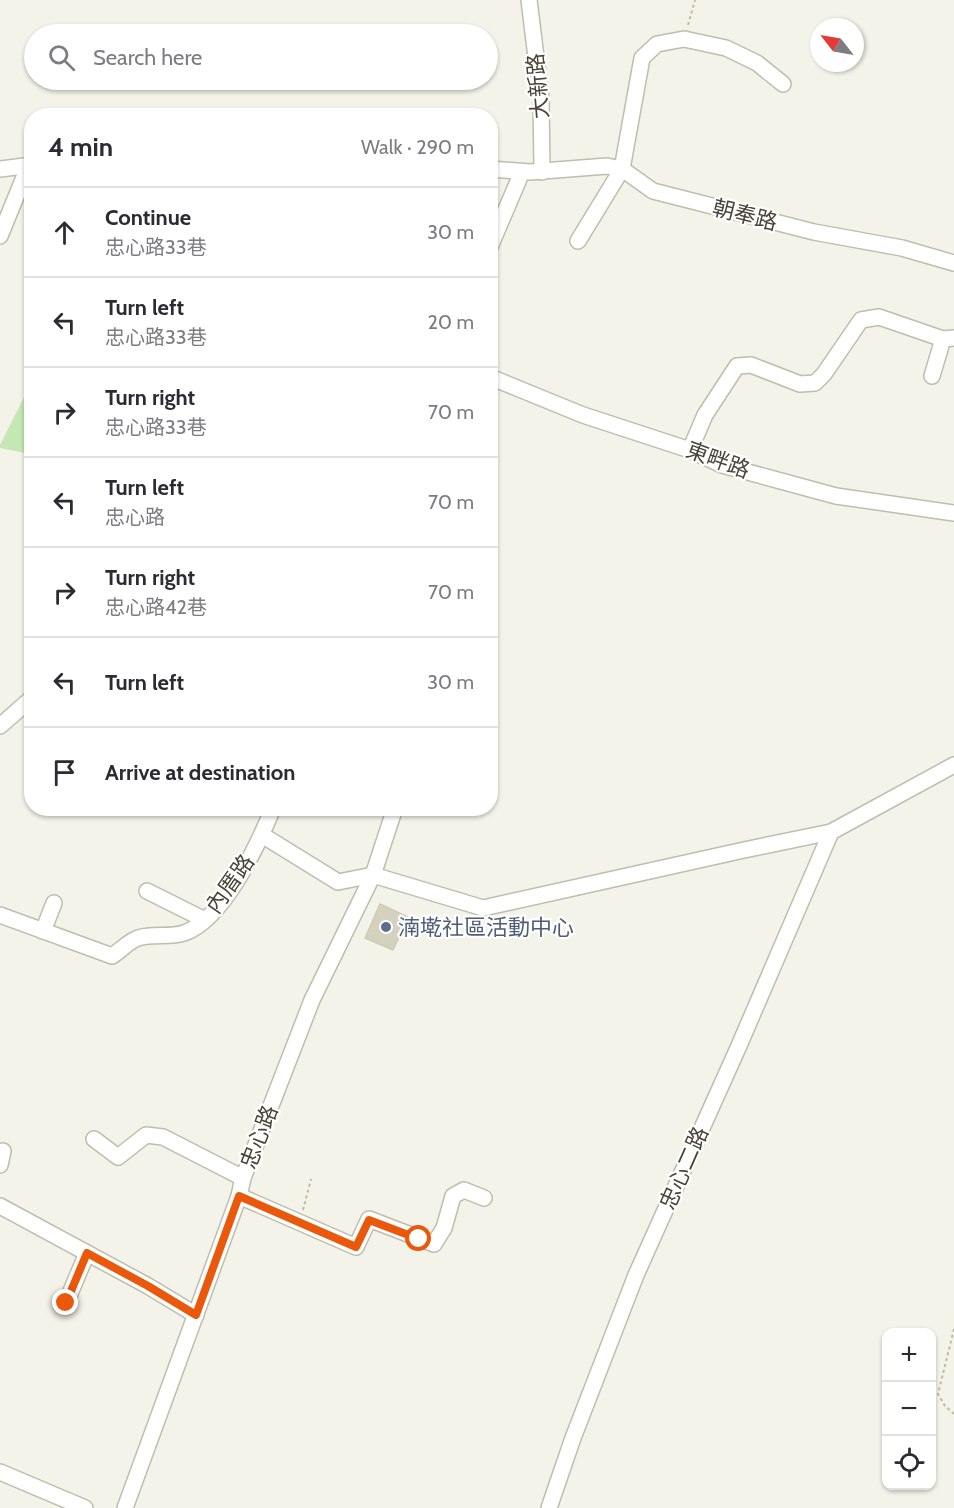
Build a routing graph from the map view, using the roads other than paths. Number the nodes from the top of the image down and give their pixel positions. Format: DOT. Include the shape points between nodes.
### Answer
graph roads {
  1 [pos="529,0"];
  2 [pos="783,84"];
  3 [pos="24,166"];
  4 [pos="0,169"];
  5 [pos="622,169"];
  6 [pos="498,170"];
  7 [pos="522,171"];
  8 [pos="542,172"];
  9 [pos="24,179"];
  10 [pos="498,227"];
  11 [pos="0,236"];
  12 [pos="578,241"];
  13 [pos="954,263"];
  14 [pos="949,338"];
  15 [pos="932,376"];
  16 [pos="498,380"];
  17 [pos="690,450"];
  18 [pos="954,513"];
  19 [pos="24,705"];
  20 [pos="0,726"];
  21 [pos="954,765"];
  22 [pos="270,816"];
  23 [pos="392,816"];
  24 [pos="831,832"];
  25 [pos="262,834"];
  26 [pos="373,875"];
  27 [pos="147,891"];
  28 [pos="54,903"];
  29 [pos="0,915"];
  30 [pos="205,920"];
  31 [pos="43,931"];
  32 [pos="94,1139"];
  33 [pos="243,1178"];
  34 [pos="239,1196"];
  35 [pos="484,1198"];
  36 [pos="0,1206"];
  37 [pos="87,1253"];
  38 [pos="66,1303"];
  39 [pos="196,1315"];
  40 [pos="0,1472"];
  41 [pos="85,1508"];
  42 [pos="125,1508"];
  43 [pos="549,1508"];
  1 -- 8 [label="street, 大新路" via="541,98"];
  2 -- 5 [label="street" via="757,63 726,48 684,39 657,44 642,58"];
  3 -- 4 [label="street"];
  5 -- 8 [label="street" via="607,166"];
  5 -- 12 [label="street"];
  5 -- 13 [label="street, 朝奉路" via="653,191"];
  6 -- 7 [label="street"];
  7 -- 8 [label="street"];
  7 -- 10 [label="street"];
  9 -- 11 [label="street"];
  14 -- 15 [label="street"];
  14 -- 17 [label="street" via="879,317 861,320 815,383 800,384 751,365 737,366 705,416"];
  16 -- 17 [label="street, 東畔路" via="583,415"];
  17 -- 18 [label="street, 東畔路" via="723,465 836,496"];
  19 -- 20 [label="street"];
  21 -- 24 [label="street"];
  22 -- 25 [label="street, 內厝路"];
  23 -- 26 [label="street, 忠心路"];
  24 -- 26 [label="street" via="483,908"];
  24 -- 43 [label="street, 忠心二路" via="636,1275"];
  25 -- 26 [label="street" via="338,882"];
  25 -- 30 [label="street, 內厝路" via="228,892"];
  26 -- 33 [label="street, 忠心路" via="312,1000"];
  27 -- 30 [label="street"];
  28 -- 31 [label="street"];
  29 -- 31 [label="street, 內厝路"];
  30 -- 31 [label="street, 內厝路" via="182,934 138,938 112,956"];
  32 -- 33 [label="street" via="118,1156 146,1135 163,1137"];
  33 -- 34 [label="street, 忠心路"];
  34 -- 35 [label="street" via="356,1247 369,1220 434,1244 444,1228 453,1196 464,1190"];
  34 -- 39 [label="street, 忠心路"];
  36 -- 37 [label="street"];
  37 -- 38 [label="street"];
  37 -- 39 [label="street"];
  39 -- 42 [label="street, 忠心路"];
  40 -- 41 [label="street"];
}
